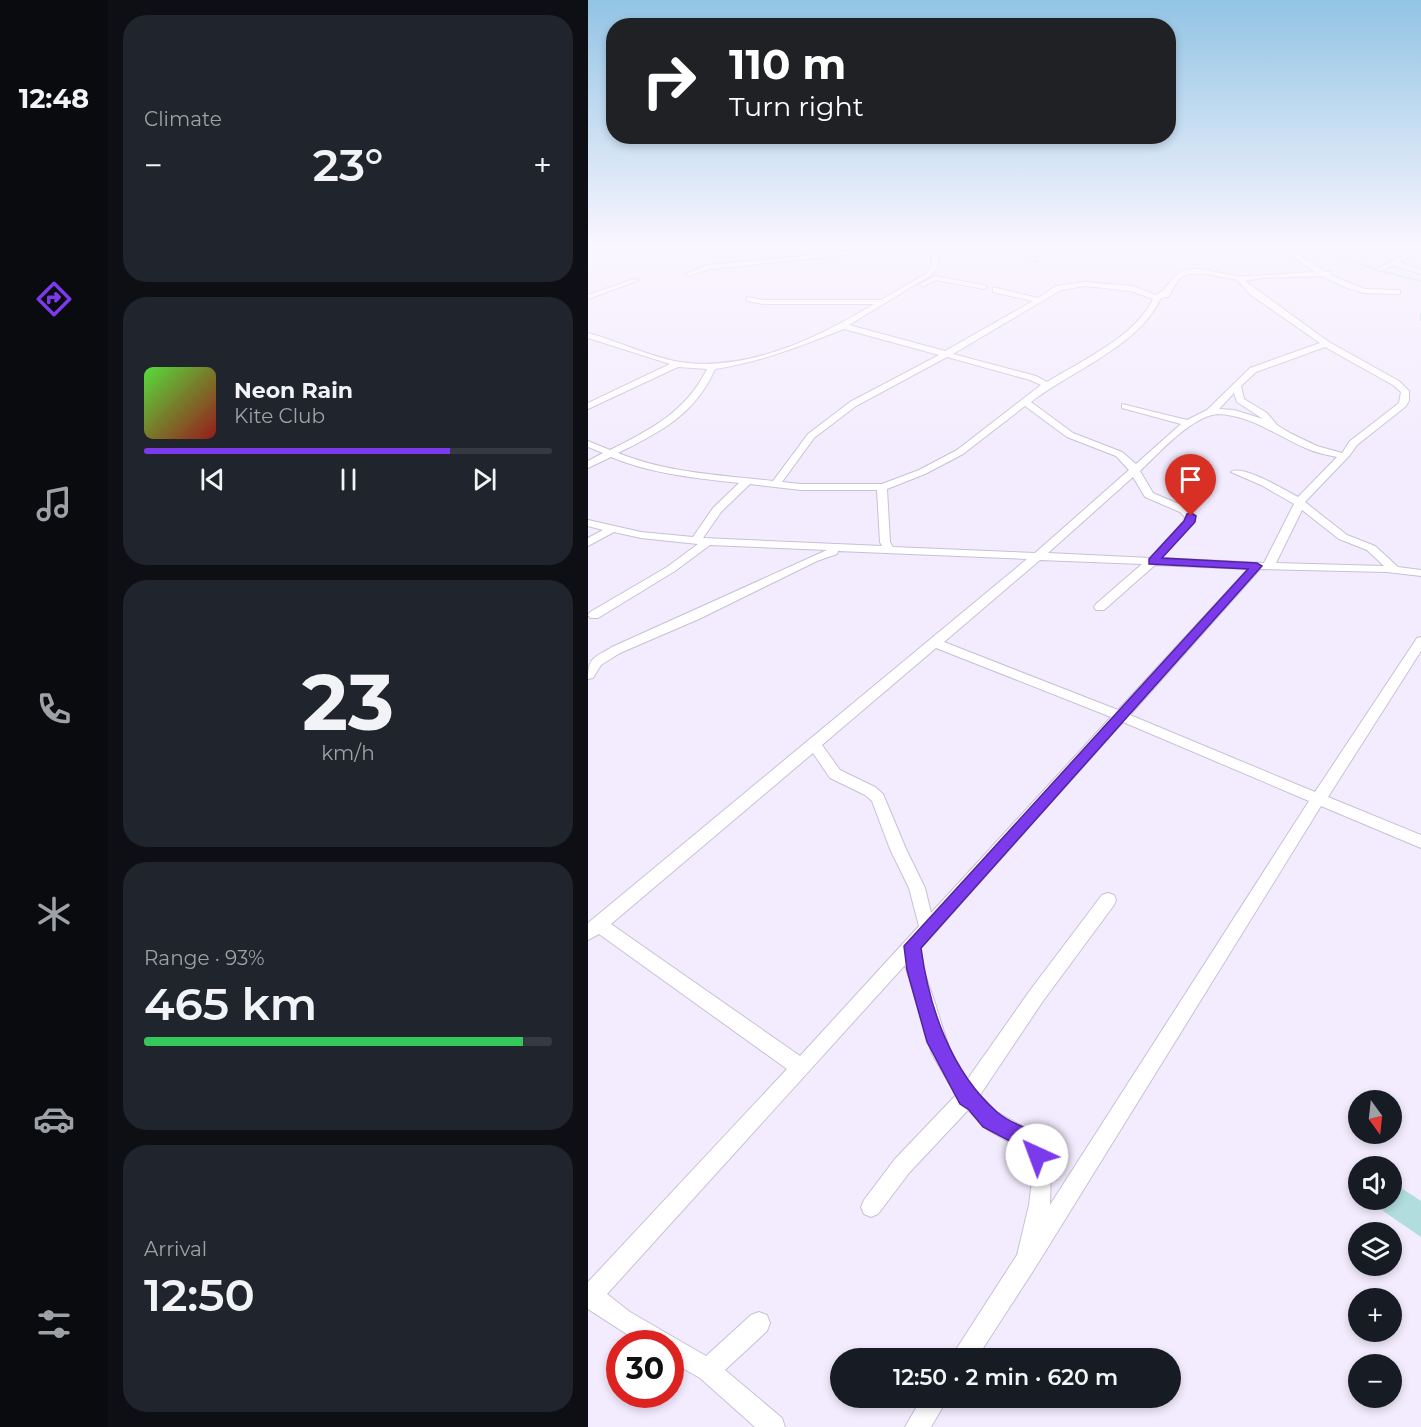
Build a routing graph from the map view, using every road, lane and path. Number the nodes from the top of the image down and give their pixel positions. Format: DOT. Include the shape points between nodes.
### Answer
graph roads {
  1 [pos="864,314"];
  2 [pos="1016,314"];
  3 [pos="1151,314"];
  4 [pos="1282,314"];
  5 [pos="843,326"];
  6 [pos="588,335"];
  7 [pos="1326,344"];
  8 [pos="944,354"];
  9 [pos="677,364"];
  10 [pos="712,367"];
  11 [pos="1047,385"];
  12 [pos="1237,386"];
  13 [pos="1027,403"];
  14 [pos="588,406"];
  15 [pos="1125,406"];
  16 [pos="1210,412"];
  17 [pos="1188,423"];
  18 [pos="1274,427"];
  19 [pos="588,444"];
  20 [pos="611,453"];
  21 [pos="1343,456"];
  22 [pos="588,465"];
  23 [pos="1135,471"];
  24 [pos="1236,472"];
  25 [pos="746,482"];
  26 [pos="776,483"];
  27 [pos="883,487"];
  28 [pos="1300,503"];
  29 [pos="588,523"];
  30 [pos="612,529"];
  31 [pos="702,541"];
  32 [pos="588,543"];
  33 [pos="839,549"];
  34 [pos="889,549"];
  35 [pos="1037,557"];
  36 [pos="1153,561"];
  37 [pos="1263,566"];
  38 [pos="1395,570"];
  39 [pos="1421,573"];
  40 [pos="1100,607"];
  41 [pos="594,615"];
  42 [pos="1421,641"];
  43 [pos="935,643"];
  44 [pos="588,675"];
  45 [pos="1121,716"];
  46 [pos="814,744"];
  47 [pos="1319,799"];
  48 [pos="1421,842"];
  49 [pos="1108,900"];
  50 [pos="593,928"];
  51 [pos="928,928"];
  52 [pos="912,946"];
  53 [pos="801,1068"];
  54 [pos="967,1097"];
  55 [pos="871,1207"];
  56 [pos="1027,1260"];
  57 [pos="589,1296"];
  58 [pos="759,1323"];
  59 [pos="640,1330"];
  60 [pos="969,1348"];
  61 [pos="684,1356"];
  62 [pos="708,1370"];
  63 [pos="929,1408"];
  64 [pos="773,1427"];
  65 [pos="916,1427"];
  1 -- 5 [label="street"];
  2 -- 8 [label="street"];
  3 -- 11 [label="street" via="1095,356"];
  4 -- 7 [label="street"];
  5 -- 8 [label="street"];
  5 -- 10 [label="street" via="784,350"];
  6 -- 9 [label="street"];
  7 -- 12 [label="street" via="1253,370"];
  7 -- 21 [label="street" via="1406,391 1401,405 1353,443"];
  8 -- 11 [label="street"];
  8 -- 26 [label="street" via="853,404 811,436"];
  9 -- 10 [label="street"];
  9 -- 14 [label="street"];
  10 -- 20 [label="street" via="707,384 681,415"];
  11 -- 13 [label="street"];
  12 -- 16 [label="street"];
  12 -- 18 [label="street" via="1240,400 1264,415"];
  13 -- 23 [label="street" via="1070,435 1119,454"];
  13 -- 27 [label="street" via="960,452"];
  15 -- 17 [label="street"];
  16 -- 17 [label="street"];
  16 -- 18 [label="street" via="1252,418"];
  17 -- 23 [label="street"];
  18 -- 21 [label="street" via="1308,446"];
  19 -- 20 [label="street"];
  20 -- 22 [label="street"];
  20 -- 25 [label="street" via="637,464 678,473"];
  21 -- 28 [label="street"];
  23 -- 35 [label="street"];
  23 -- 36 [label="street" via="1152,497 1191,516"];
  24 -- 28 [label="street"];
  25 -- 26 [label="street"];
  25 -- 31 [label="street" via="717,510"];
  26 -- 27 [label="street" via="801,487"];
  27 -- 34 [label="street" via="885,542"];
  28 -- 37 [label="street"];
  28 -- 38 [label="street" via="1344,537 1371,548"];
  29 -- 30 [label="street"];
  30 -- 31 [label="street"];
  30 -- 32 [label="street"];
  31 -- 33 [label="street"];
  31 -- 41 [label="street" via="677,565"];
  33 -- 34 [label="street"];
  33 -- 44 [label="street" via="616,650 596,662"];
  34 -- 35 [label="street"];
  35 -- 36 [label="street"];
  35 -- 43 [label="street"];
  36 -- 37 [label="street"];
  36 -- 40 [label="street"];
  37 -- 38 [label="street"];
  37 -- 45 [label="street"];
  38 -- 39 [label="street"];
  42 -- 47 [label="street"];
  43 -- 45 [label="street"];
  43 -- 46 [label="street"];
  45 -- 47 [label="street"];
  45 -- 51 [label="street"];
  46 -- 50 [label="street"];
  46 -- 51 [label="street" via="835,774 878,798 917,888"];
  47 -- 48 [label="street"];
  47 -- 56 [label="street"];
  49 -- 54 [label="street"];
  50 -- 53 [label="street"];
  51 -- 52 [label="street"];
  52 -- 53 [label="street"];
  52 -- 54 [label="street" via="915,970 937,1042"];
  53 -- 57 [label="street"];
  54 -- 55 [label="street" via="902,1166"];
  54 -- 56 [label="street" via="990,1120 1026,1139 1037,1155 1042,1185"];
  56 -- 60 [label="street"];
  57 -- 59 [label="street"];
  58 -- 62 [label="street"];
  61 -- 62 [label="street"];
  62 -- 64 [label="street"];
  63 -- 65 [label="street"];
}
